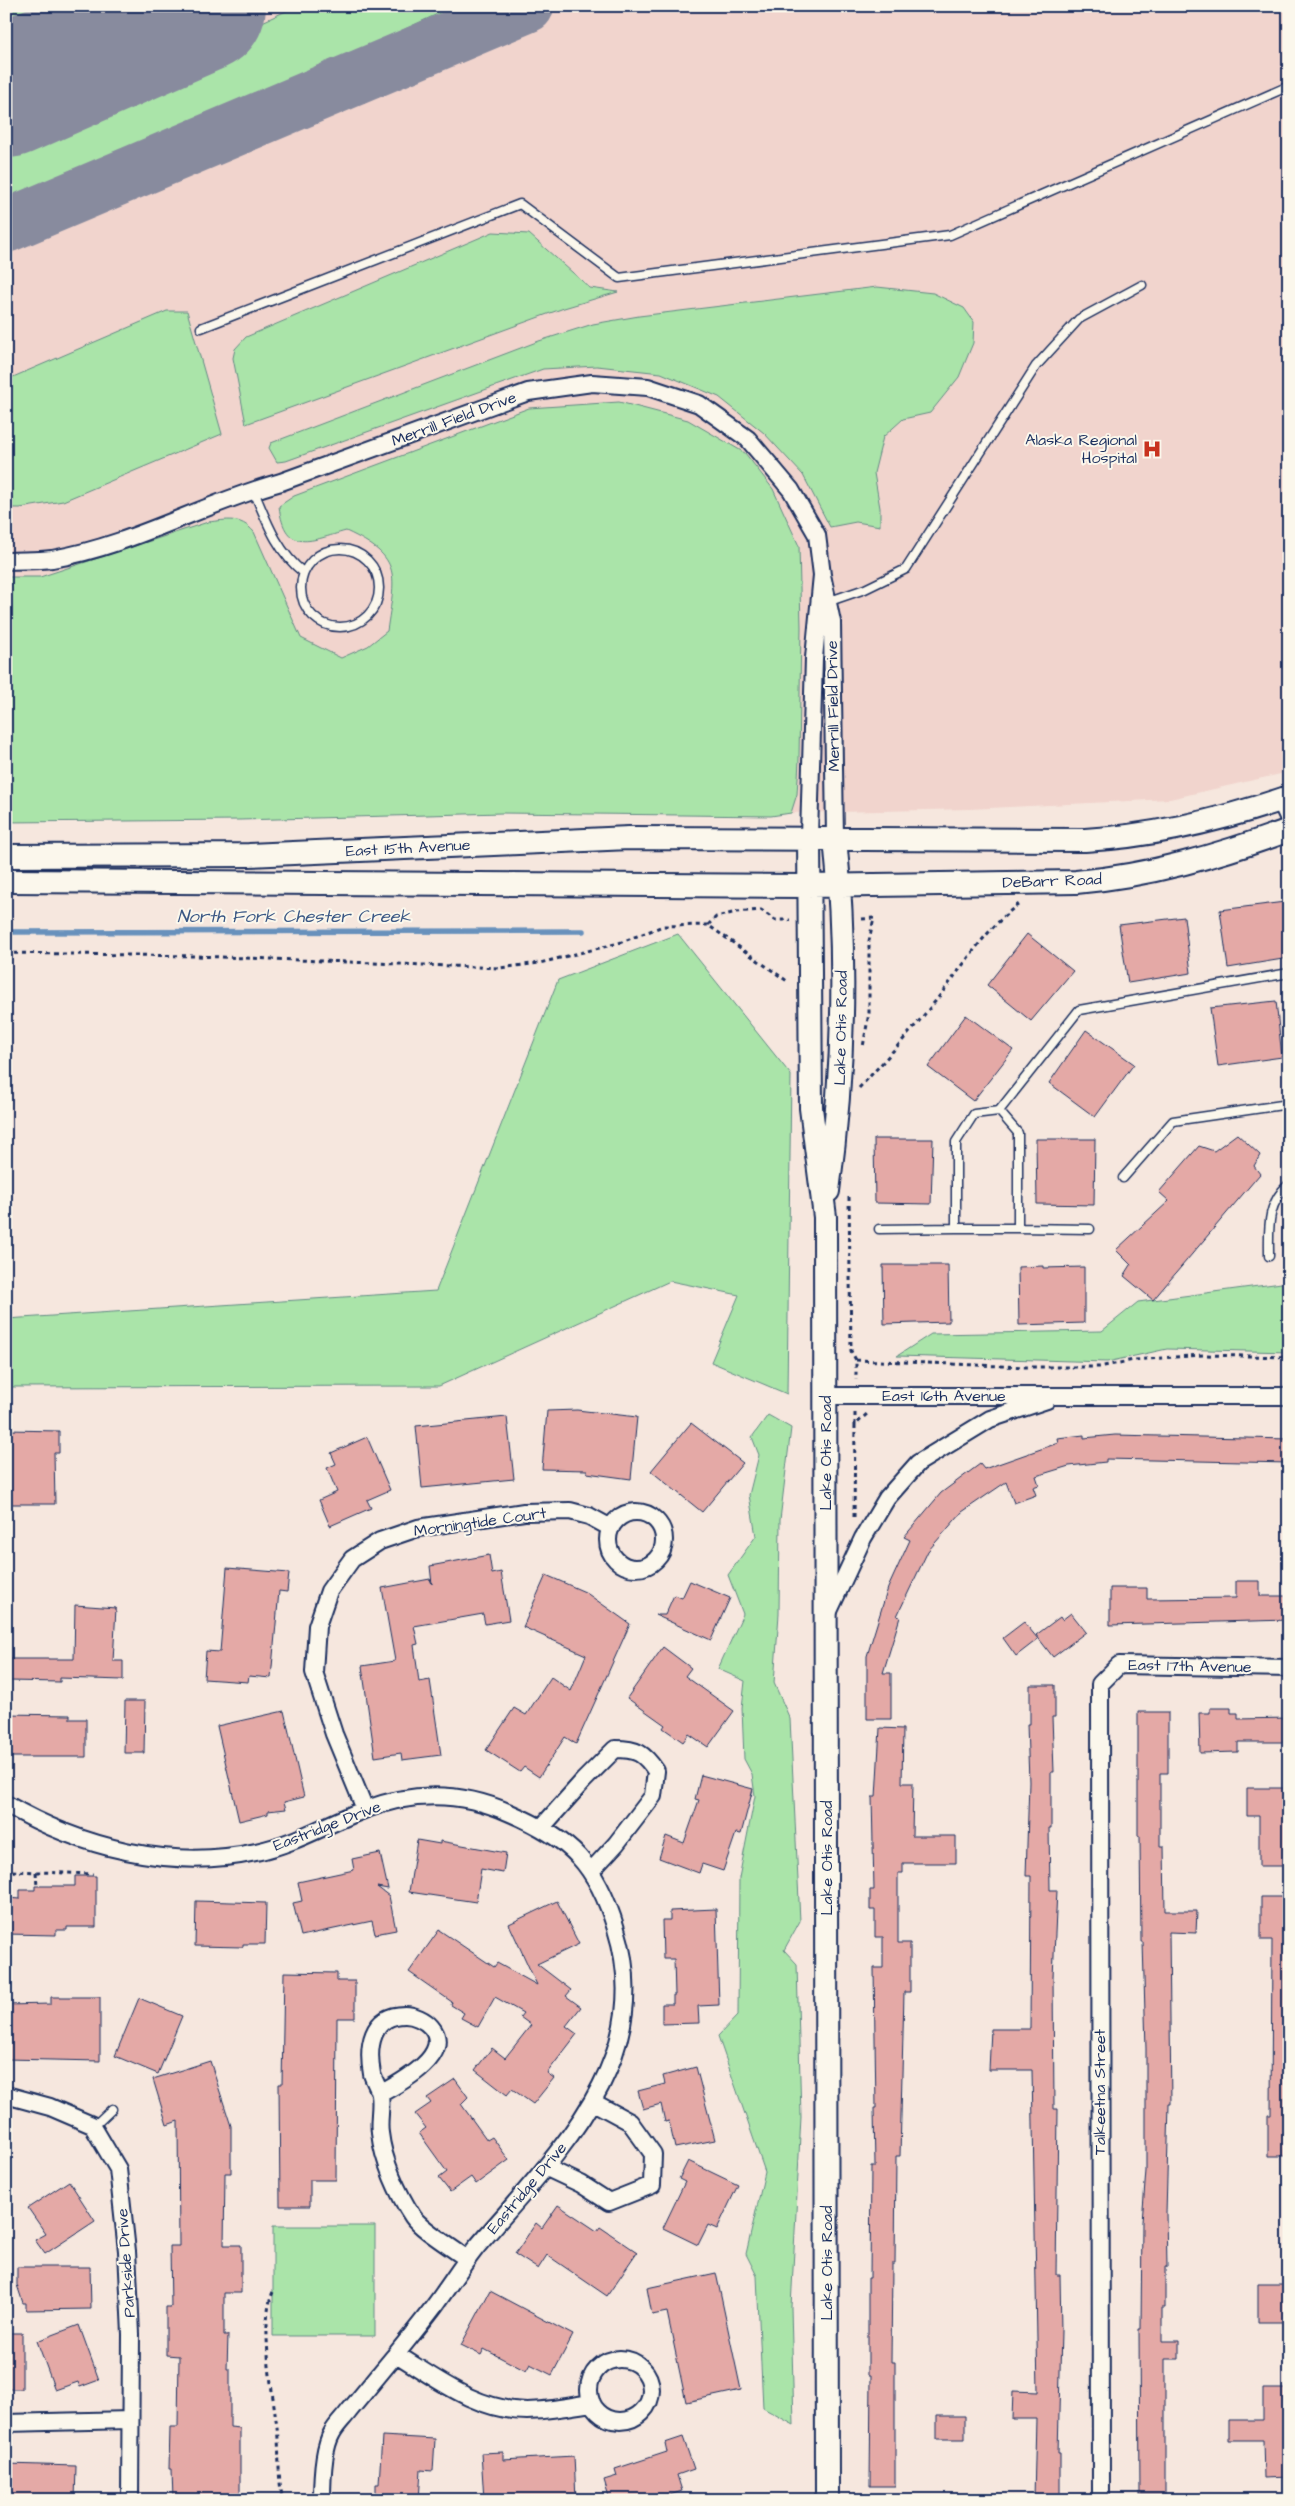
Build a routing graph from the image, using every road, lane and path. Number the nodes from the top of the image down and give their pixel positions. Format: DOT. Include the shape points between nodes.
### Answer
graph roads {
  1 [pos="1289,86"];
  2 [pos="1142,285"];
  3 [pos="201,328"];
  4 [pos="1289,346"];
  5 [pos="1284,350"];
  6 [pos="253,489"];
  7 [pos="6,561"];
  8 [pos="304,572"];
  9 [pos="822,575"];
  10 [pos="828,602"];
  11 [pos="1286,806"];
  12 [pos="1289,830"];
  13 [pos="809,837"];
  14 [pos="835,838"];
  15 [pos="6,856"];
  16 [pos="6,881"];
  17 [pos="807,886"];
  18 [pos="840,886"];
  19 [pos="1021,903"];
  20 [pos="874,918"];
  21 [pos="775,920"];
  22 [pos="708,925"];
  23 [pos="6,953"];
  24 [pos="1289,974"];
  25 [pos="788,981"];
  26 [pos="862,1056"];
  27 [pos="858,1082"];
  28 [pos="1289,1104"];
  29 [pos="999,1111"];
  30 [pos="1122,1178"];
  31 [pos="1289,1184"];
  32 [pos="849,1188"];
  33 [pos="825,1217"];
  34 [pos="956,1228"];
  35 [pos="1018,1228"];
  36 [pos="879,1229"];
  37 [pos="1090,1229"];
  38 [pos="1270,1256"];
  39 [pos="1289,1357"];
  40 [pos="856,1360"];
  41 [pos="1061,1395"];
  42 [pos="826,1396"];
  43 [pos="855,1396"];
  44 [pos="1289,1396"];
  45 [pos="869,1412"];
  46 [pos="855,1425"];
  47 [pos="611,1528"];
  48 [pos="863,1538"];
  49 [pos="826,1616"];
  50 [pos="1289,1668"];
  51 [pos="1100,1684"];
  52 [pos="6,1804"];
  53 [pos="365,1809"];
  54 [pos="542,1827"];
  55 [pos="592,1870"];
  56 [pos="36,1872"];
  57 [pos="93,1874"];
  58 [pos="6,1876"];
  59 [pos="37,1886"];
  60 [pos="380,2094"];
  61 [pos="6,2095"];
  62 [pos="593,2102"];
  63 [pos="112,2109"];
  64 [pos="93,2127"];
  65 [pos="547,2168"];
  66 [pos="467,2259"];
  67 [pos="273,2292"];
  68 [pos="396,2354"];
  69 [pos="592,2403"];
  70 [pos="130,2420"];
  71 [pos="6,2423"];
  72 [pos="130,2500"];
  73 [pos="283,2500"];
  74 [pos="322,2500"];
  75 [pos="827,2500"];
  76 [pos="1101,2500"];
  1 -- 3 [label="lane" via="950,235 619,278 520,204"];
  2 -- 10 [label="lane" via="1079,319 1036,366 906,568 865,589"];
  4 -- 5 [label="path"];
  6 -- 7 [label="street, Merrill Field Drive" via="102,547 52,559"];
  6 -- 8 [label="lane" via="278,543"];
  6 -- 9 [label="street, Merrill Field Drive" via="281,482 528,392 592,383 648,387 699,404 748,438 792,490 817,535"];
  8 -- 8 [label="lane" via="301,585 304,603 311,614 326,624 344,627 356,624 368,616 375,605 379,592 378,578 369,561 358,553 338,549 325,552 315,558"];
  9 -- 10 [label="street, Merrill Field Drive"];
  9 -- 13 [label="street, Merrill Field Drive" via="814,658"];
  10 -- 14 [label="street, Merrill Field Drive" via="832,622"];
  11 -- 14 [label="main road" via="1121,838"];
  12 -- 18 [label="main road, DeBarr Road" via="1215,854 1117,879"];
  13 -- 14 [label="main road"];
  13 -- 15 [label="main road, East 15th Avenue" via="629,838 249,855"];
  13 -- 17 [label="main road, Lake Otis Road"];
  14 -- 18 [label="main road, Lake Otis Road"];
  16 -- 17 [label="main road, East 15th Avenue"];
  17 -- 18 [label="main road, DeBarr Road"];
  17 -- 33 [label="main road, Lake Otis Road" via="811,1108"];
  18 -- 33 [label="main road, Lake Otis Road" via="842,1048"];
  19 -- 27 [label="path" via="1002,916 981,939 897,1049 857,1090"];
  20 -- 26 [label="path" via="869,941 869,1013"];
  21 -- 22 [label="path" via="761,910 736,912 716,918"];
  22 -- 23 [label="path" via="664,926 620,943 540,963 500,968 196,956"];
  22 -- 25 [label="path"];
  24 -- 29 [label="lane" via="1079,1010"];
  28 -- 30 [label="lane" via="1173,1121"];
  29 -- 34 [label="lane" via="974,1114 956,1142"];
  29 -- 35 [label="lane" via="1018,1133"];
  31 -- 38 [label="lane" via="1270,1213"];
  32 -- 40 [label="path" via="851,1351"];
  33 -- 42 [label="main road, Lake Otis Road"];
  34 -- 35 [label="lane"];
  34 -- 36 [label="lane"];
  35 -- 37 [label="lane"];
  39 -- 40 [label="path" via="1203,1355 1134,1360 1099,1367"];
  40 -- 43 [label="path"];
  41 -- 43 [label="street, East 16th Avenue"];
  41 -- 44 [label="street, East 16th Avenue"];
  41 -- 48 [label="street, East 16th Avenue" via="990,1418 918,1463 887,1498"];
  42 -- 43 [label="street, East 16th Avenue"];
  42 -- 49 [label="main road, Lake Otis Road"];
  43 -- 46 [label="path"];
  45 -- 46 [label="path"];
  46 -- 48 [label="path" via="854,1526"];
  47 -- 53 [label="street, Morningtide Court" via="589,1516 570,1511 524,1512 418,1528 380,1540 352,1559 329,1592 317,1626 314,1672 334,1734"];
  48 -- 49 [label="street, East 16th Avenue"];
  49 -- 75 [label="main road, Lake Otis Road"];
  50 -- 51 [label="street, East 17th Avenue" via="1119,1665"];
  51 -- 76 [label="street, Talkeetna Street"];
  52 -- 53 [label="street, Eastridge Drive" via="65,1834 109,1847 147,1855 198,1858 255,1852 306,1837"];
  53 -- 54 [label="street, Eastridge Drive" via="413,1796 456,1797 490,1804"];
  54 -- 55 [label="street, Eastridge Drive" via="569,1846"];
  54 -- 55 [label="street" via="616,1749 632,1749 648,1758 656,1771 653,1796"];
  55 -- 62 [label="street, Eastridge Drive" via="608,1903 623,1949 627,1990 616,2052"];
  56 -- 57 [label="path"];
  56 -- 58 [label="path" via="12,1871"];
  56 -- 59 [label="path"];
  60 -- 60 [label="street" via="372,2075 370,2054 372,2037 379,2024 393,2015 410,2015 425,2022 433,2028 436,2036 431,2057 420,2070"];
  60 -- 66 [label="street" via="380,2133 397,2185 414,2219"];
  61 -- 64 [label="street" via="50,2107"];
  62 -- 65 [label="street, Eastridge Drive"];
  62 -- 65 [label="street" via="630,2122 648,2146 653,2154 652,2185 609,2202"];
  63 -- 64 [label="lane"];
  64 -- 70 [label="street, Parkside Drive" via="118,2169 127,2251 131,2334"];
  65 -- 66 [label="street, Eastridge Drive"];
  66 -- 68 [label="street, Eastridge Drive"];
  67 -- 73 [label="path" via="268,2303 269,2359 277,2430 278,2482"];
  68 -- 69 [label="street" via="466,2397 495,2407 528,2411"];
  68 -- 74 [label="street, Eastridge Drive" via="331,2434 322,2480"];
  70 -- 71 [label="street"];
  70 -- 72 [label="street, Parkside Drive"];
}
